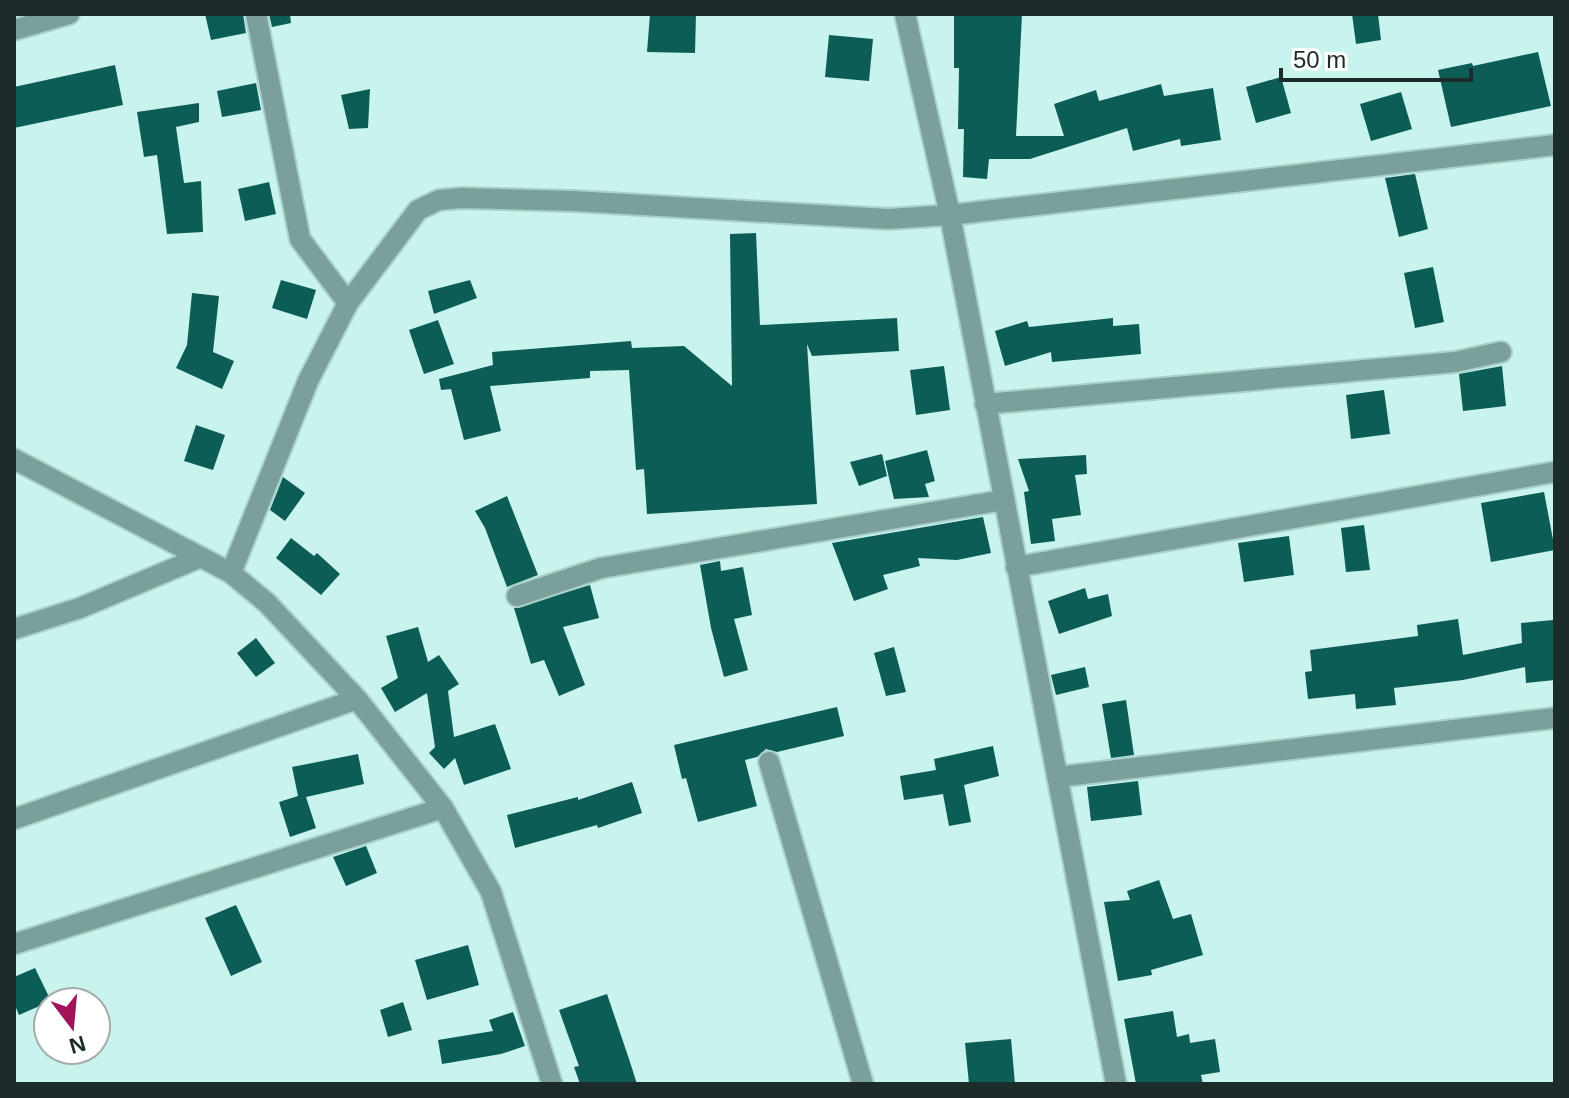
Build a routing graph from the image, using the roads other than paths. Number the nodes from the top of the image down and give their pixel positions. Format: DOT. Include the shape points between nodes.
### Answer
graph roads {
  1 [pos="69,14"];
  2 [pos="256,14"];
  3 [pos="905,14"];
  4 [pos="14,30"];
  5 [pos="1555,145"];
  6 [pos="950,215"];
  7 [pos="348,303"];
  8 [pos="1501,352"];
  9 [pos="985,404"];
  10 [pos="14,459"];
  11 [pos="1555,472"];
  12 [pos="1004,500"];
  13 [pos="201,557"];
  14 [pos="1016,567"];
  15 [pos="231,573"];
  16 [pos="517,596"];
  17 [pos="14,629"];
  18 [pos="357,699"];
  19 [pos="1555,718"];
  20 [pos="769,762"];
  21 [pos="1057,777"];
  22 [pos="443,808"];
  23 [pos="14,819"];
  24 [pos="14,944"];
  25 [pos="552,1084"];
  26 [pos="863,1084"];
  27 [pos="1116,1084"];
  1 -- 4 [label="street"];
  2 -- 7 [label="street" via="300,239"];
  3 -- 6 [label="street"];
  5 -- 6 [label="street"];
  6 -- 7 [label="street" via="888,219 559,201 439,200 418,210"];
  6 -- 9 [label="street"];
  7 -- 15 [label="street" via="308,381"];
  8 -- 9 [label="street" via="1455,362"];
  9 -- 12 [label="street"];
  10 -- 13 [label="street"];
  11 -- 14 [label="street"];
  12 -- 14 [label="street"];
  12 -- 16 [label="street" via="601,568"];
  13 -- 15 [label="street"];
  13 -- 17 [label="street" via="80,608"];
  14 -- 21 [label="street"];
  15 -- 18 [label="street" via="267,603"];
  18 -- 22 [label="street"];
  18 -- 23 [label="street"];
  19 -- 21 [label="street"];
  20 -- 26 [label="street"];
  21 -- 27 [label="street"];
  22 -- 24 [label="street"];
  22 -- 25 [label="street" via="491,892"];
}
